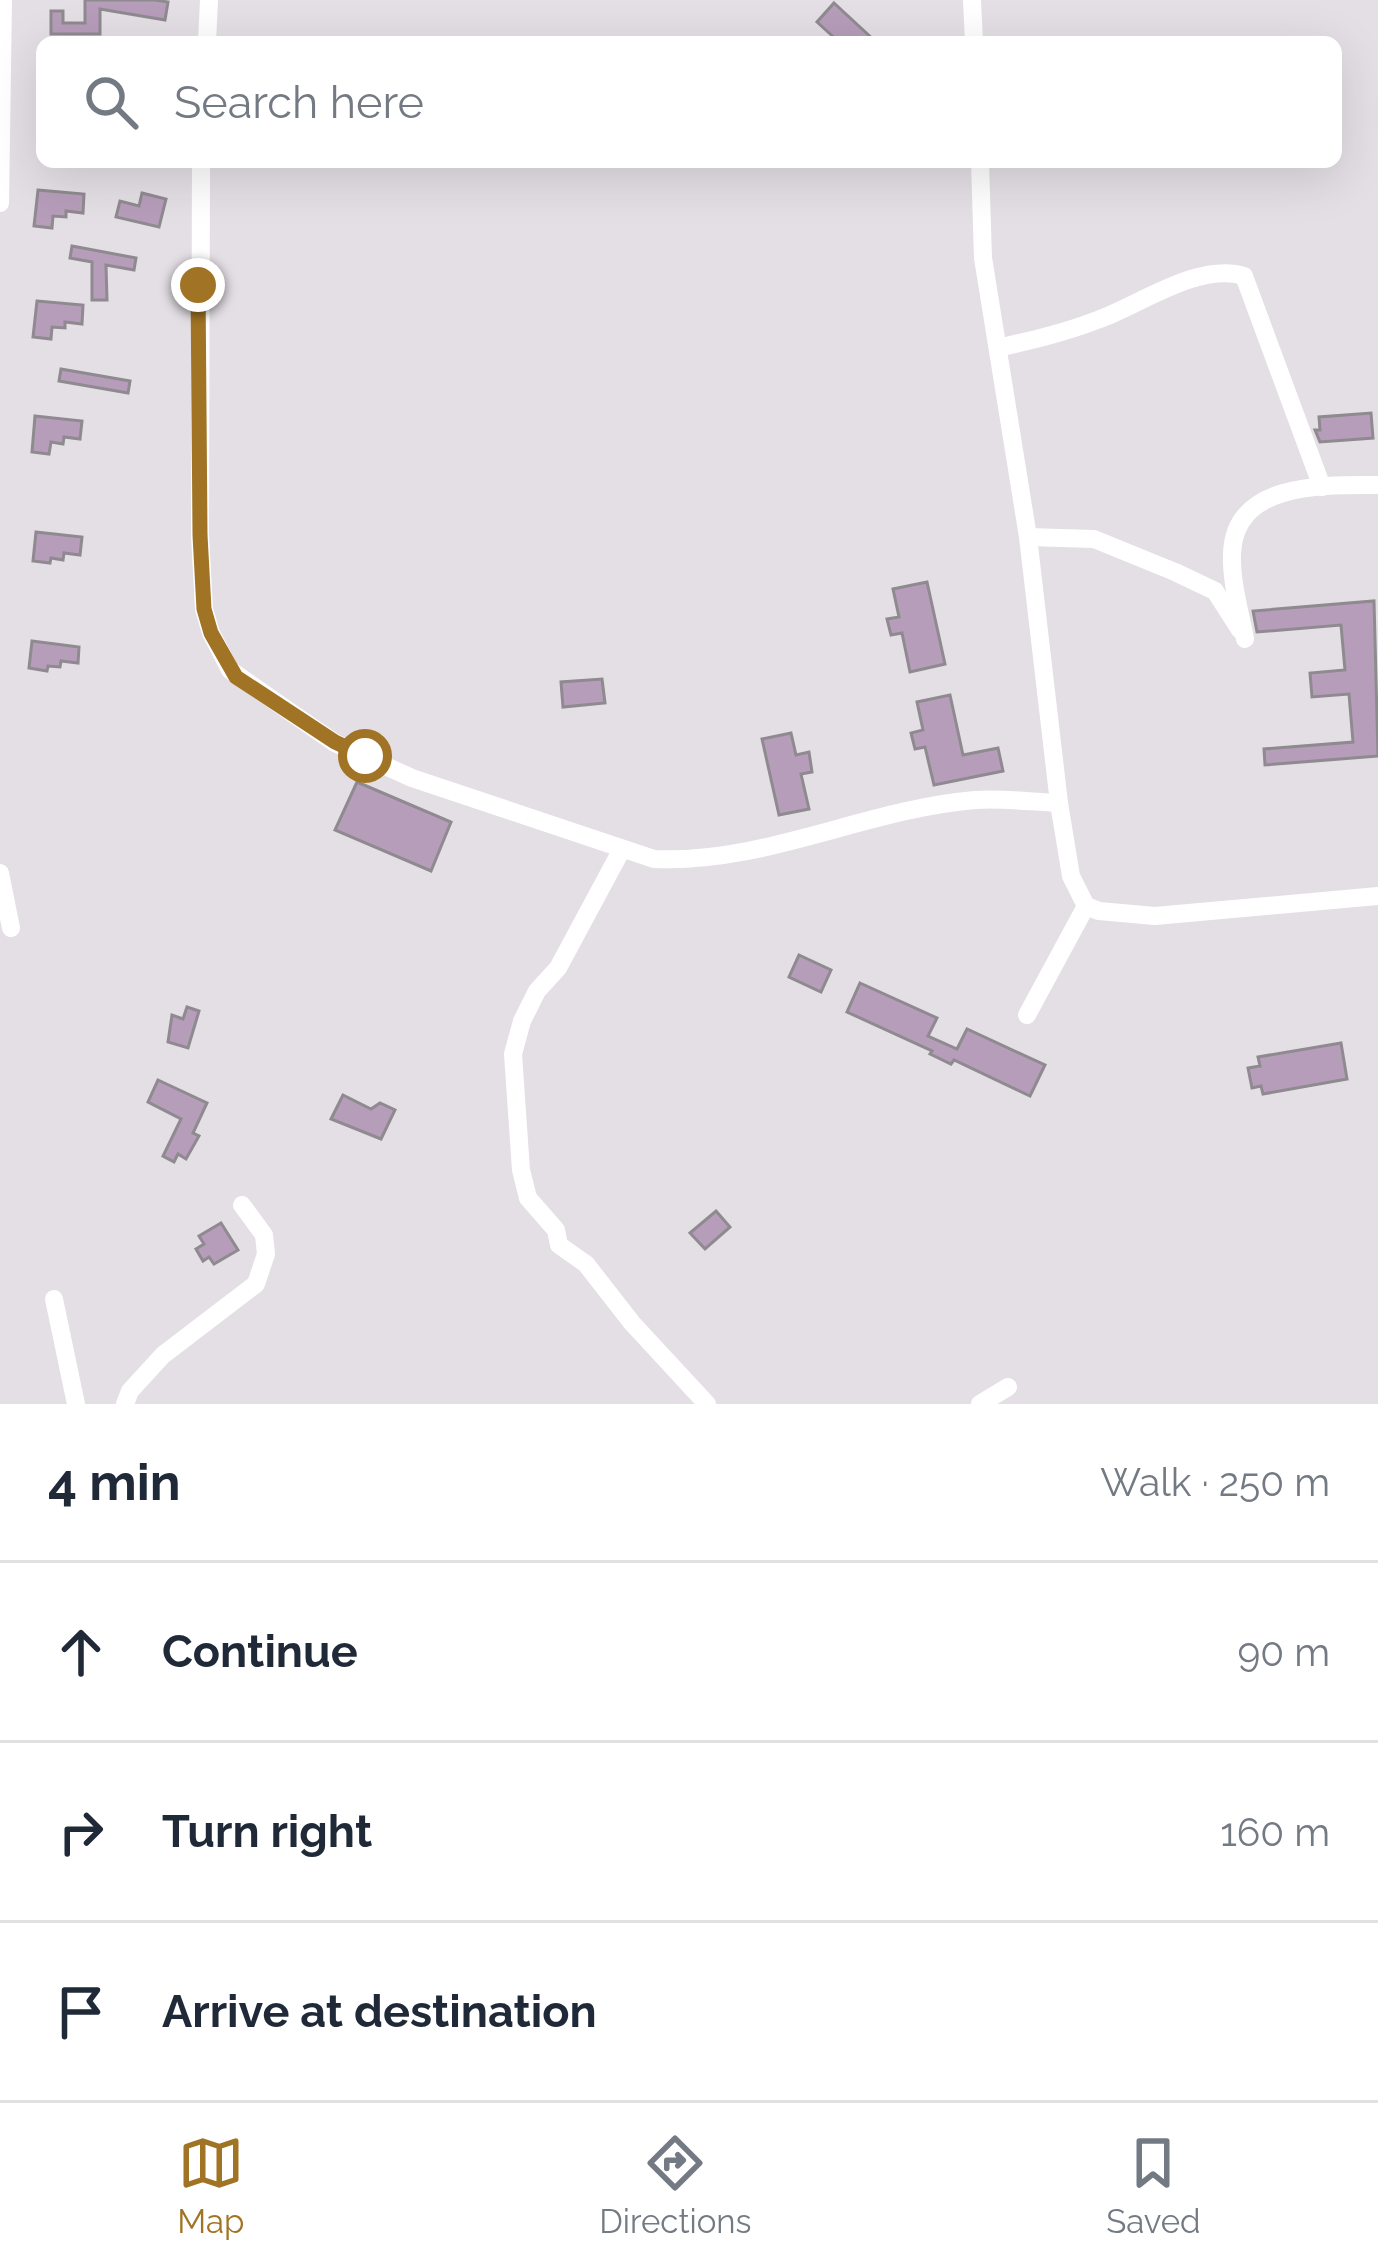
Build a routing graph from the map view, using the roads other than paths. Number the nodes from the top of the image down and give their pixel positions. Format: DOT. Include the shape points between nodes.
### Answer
graph roads {
  1 [pos="3,0"];
  2 [pos="209,0"];
  3 [pos="972,0"];
  4 [pos="207,36"];
  5 [pos="974,36"];
  6 [pos="201,168"];
  7 [pos="980,168"];
  8 [pos="0,202"];
  9 [pos="998,348"];
  10 [pos="1378,485"];
  11 [pos="1322,487"];
  12 [pos="1028,537"];
  13 [pos="1060,803"];
  14 [pos="622,849"];
  15 [pos="0,873"];
  16 [pos="1378,896"];
  17 [pos="1086,906"];
  18 [pos="11,928"];
  19 [pos="1028,1015"];
  20 [pos="242,1205"];
  21 [pos="54,1299"];
  22 [pos="1008,1387"];
  23 [pos="76,1404"];
  24 [pos="125,1404"];
  25 [pos="707,1404"];
  26 [pos="980,1404"];
  1 -- 8 [label="street"];
  2 -- 4 [label="street"];
  3 -- 5 [label="street"];
  6 -- 14 [label="street" via="204,609 230,670 335,742 396,771"];
  7 -- 9 [label="street" via="983,258"];
  9 -- 11 [label="street" via="1054,335 1209,275 1244,276"];
  9 -- 12 [label="street"];
  10 -- 11 [label="street"];
  11 -- 12 [label="street" via="1259,502 1242,524 1232,555 1245,640 1215,591 1094,538"];
  12 -- 13 [label="street"];
  13 -- 14 [label="street" via="959,802 693,861"];
  13 -- 17 [label="street" via="1071,876"];
  14 -- 25 [label="street" via="522,1022 513,1054 521,1171 528,1198 559,1245 586,1264"];
  15 -- 18 [label="street"];
  16 -- 17 [label="street" via="1155,916"];
  17 -- 19 [label="street"];
  20 -- 24 [label="street" via="263,1235 256,1284 163,1355"];
  21 -- 23 [label="street"];
  22 -- 26 [label="street"];
}
